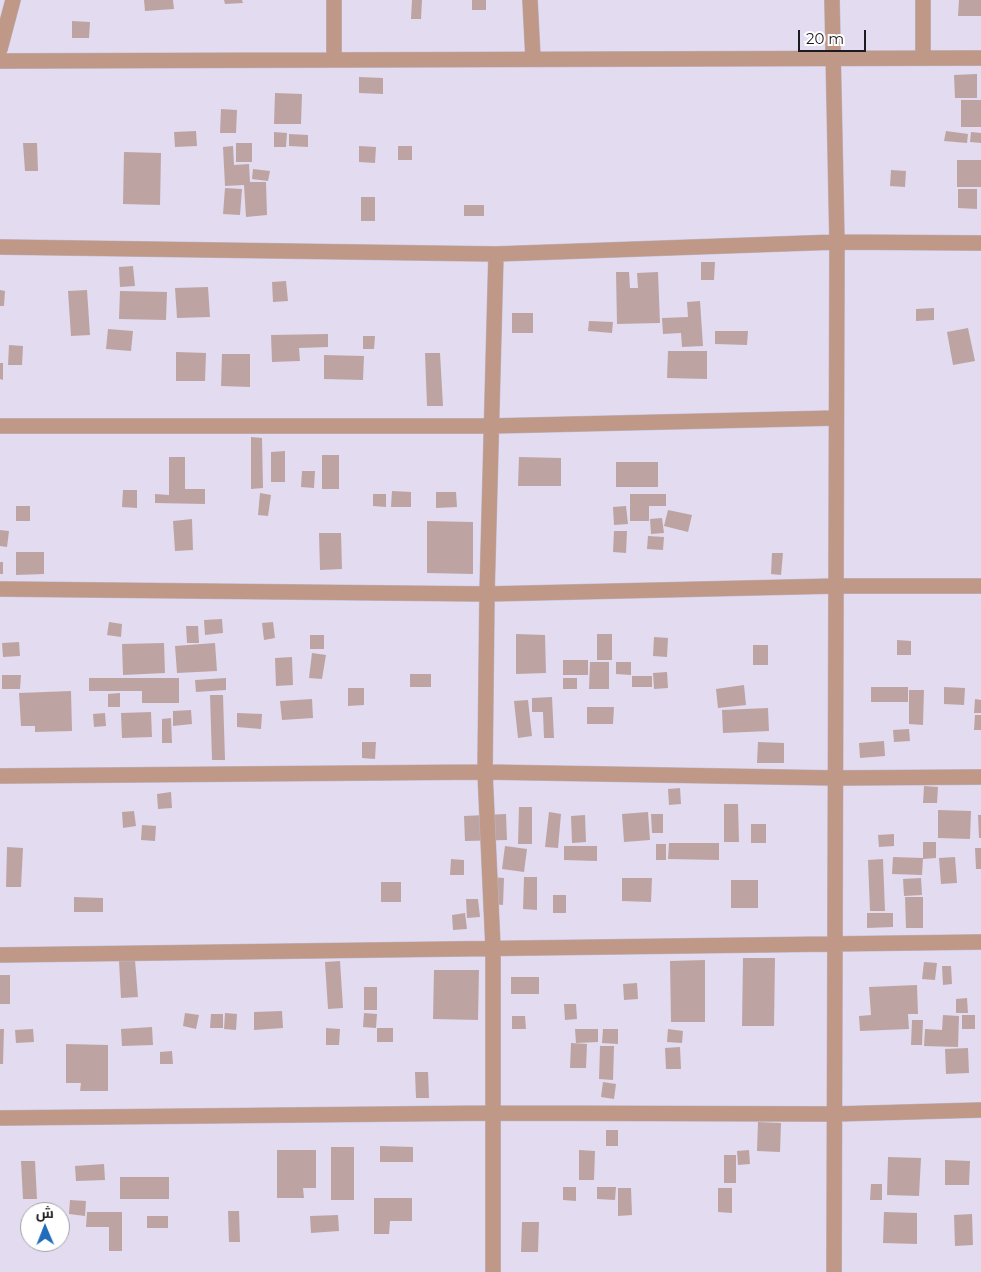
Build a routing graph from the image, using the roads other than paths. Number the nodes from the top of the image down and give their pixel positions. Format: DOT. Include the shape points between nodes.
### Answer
graph roads {
  1 [pos="13,0"];
  2 [pos="334,0"];
  3 [pos="530,0"];
  4 [pos="832,0"];
  5 [pos="923,0"];
  6 [pos="0,50"];
  7 [pos="923,57"];
  8 [pos="533,58"];
  9 [pos="981,58"];
  10 [pos="334,59"];
  11 [pos="833,59"];
  12 [pos="0,61"];
  13 [pos="837,242"];
  14 [pos="981,243"];
  15 [pos="0,248"];
  16 [pos="496,254"];
  17 [pos="836,418"];
  18 [pos="0,426"];
  19 [pos="491,426"];
  20 [pos="836,586"];
  21 [pos="981,586"];
  22 [pos="0,589"];
  23 [pos="487,594"];
  24 [pos="485,772"];
  25 [pos="0,776"];
  26 [pos="981,777"];
  27 [pos="836,778"];
  28 [pos="981,942"];
  29 [pos="836,944"];
  30 [pos="493,948"];
  31 [pos="0,954"];
  32 [pos="981,1110"];
  33 [pos="493,1113"];
  34 [pos="835,1114"];
  35 [pos="0,1118"];
  36 [pos="493,1272"];
  37 [pos="834,1272"];
  1 -- 6 [label="street"];
  2 -- 10 [label="street"];
  3 -- 8 [label="street"];
  4 -- 11 [label="street"];
  5 -- 7 [label="street"];
  7 -- 9 [label="street"];
  7 -- 11 [label="street"];
  8 -- 10 [label="street"];
  8 -- 11 [label="street"];
  10 -- 12 [label="street"];
  11 -- 13 [label="street"];
  13 -- 14 [label="street"];
  13 -- 16 [label="street"];
  13 -- 17 [label="street"];
  15 -- 16 [label="street"];
  16 -- 19 [label="street"];
  17 -- 19 [label="street"];
  17 -- 20 [label="street"];
  18 -- 19 [label="street"];
  19 -- 23 [label="street"];
  20 -- 21 [label="street"];
  20 -- 23 [label="street"];
  20 -- 27 [label="street"];
  22 -- 23 [label="street"];
  23 -- 24 [label="street"];
  24 -- 25 [label="street"];
  24 -- 27 [label="street"];
  24 -- 30 [label="street"];
  26 -- 27 [label="street"];
  27 -- 29 [label="street"];
  28 -- 29 [label="street"];
  29 -- 30 [label="street"];
  29 -- 34 [label="street"];
  30 -- 31 [label="street"];
  30 -- 33 [label="street"];
  32 -- 34 [label="street"];
  33 -- 34 [label="street"];
  33 -- 35 [label="street"];
  33 -- 36 [label="street"];
  34 -- 37 [label="street"];
}
